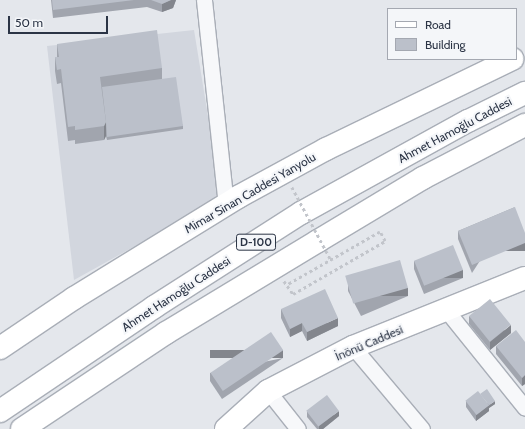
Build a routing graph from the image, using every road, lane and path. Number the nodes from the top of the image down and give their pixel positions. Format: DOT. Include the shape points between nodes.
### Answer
graph roads {
  1 [pos="204,0"];
  2 [pos="510,60"];
  3 [pos="525,93"];
  4 [pos="525,125"];
  5 [pos="292,187"];
  6 [pos="226,205"];
  7 [pos="331,260"];
  8 [pos="275,267"];
  9 [pos="525,278"];
  10 [pos="287,285"];
  11 [pos="447,311"];
  12 [pos="0,348"];
  13 [pos="353,348"];
  14 [pos="268,391"];
  15 [pos="525,408"];
  16 [pos="0,411"];
  17 [pos="22,429"];
  18 [pos="226,429"];
  19 [pos="298,429"];
  20 [pos="422,429"];
  1 -- 6 [label="street"];
  2 -- 6 [label="main road, Mimar Sinan Caddesi Yanyolu" via="326,149"];
  3 -- 16 [label="main road, Ahmet Hamoğlu Caddesi / D-100" via="468,121 301,213 154,307"];
  4 -- 8 [label="main road, D-100" via="424,178"];
  5 -- 7 [label="path, bridge"];
  6 -- 12 [label="main road, Mimar Sinan Caddesi Yanyolu" via="74,298"];
  7 -- 10 [label="path"];
  7 -- 10 [label="path" via="380,232 385,241 293,294"];
  8 -- 10 [label="path"];
  8 -- 17 [label="main road, D-100" via="166,333"];
  9 -- 11 [label="main road, İnönü Caddesi"];
  11 -- 13 [label="main road, İnönü Caddesi"];
  11 -- 15 [label="street"];
  13 -- 14 [label="main road, İnönü Caddesi"];
  13 -- 20 [label="street"];
  14 -- 18 [label="main road, İnönü Caddesi"];
  14 -- 19 [label="street"];
}
